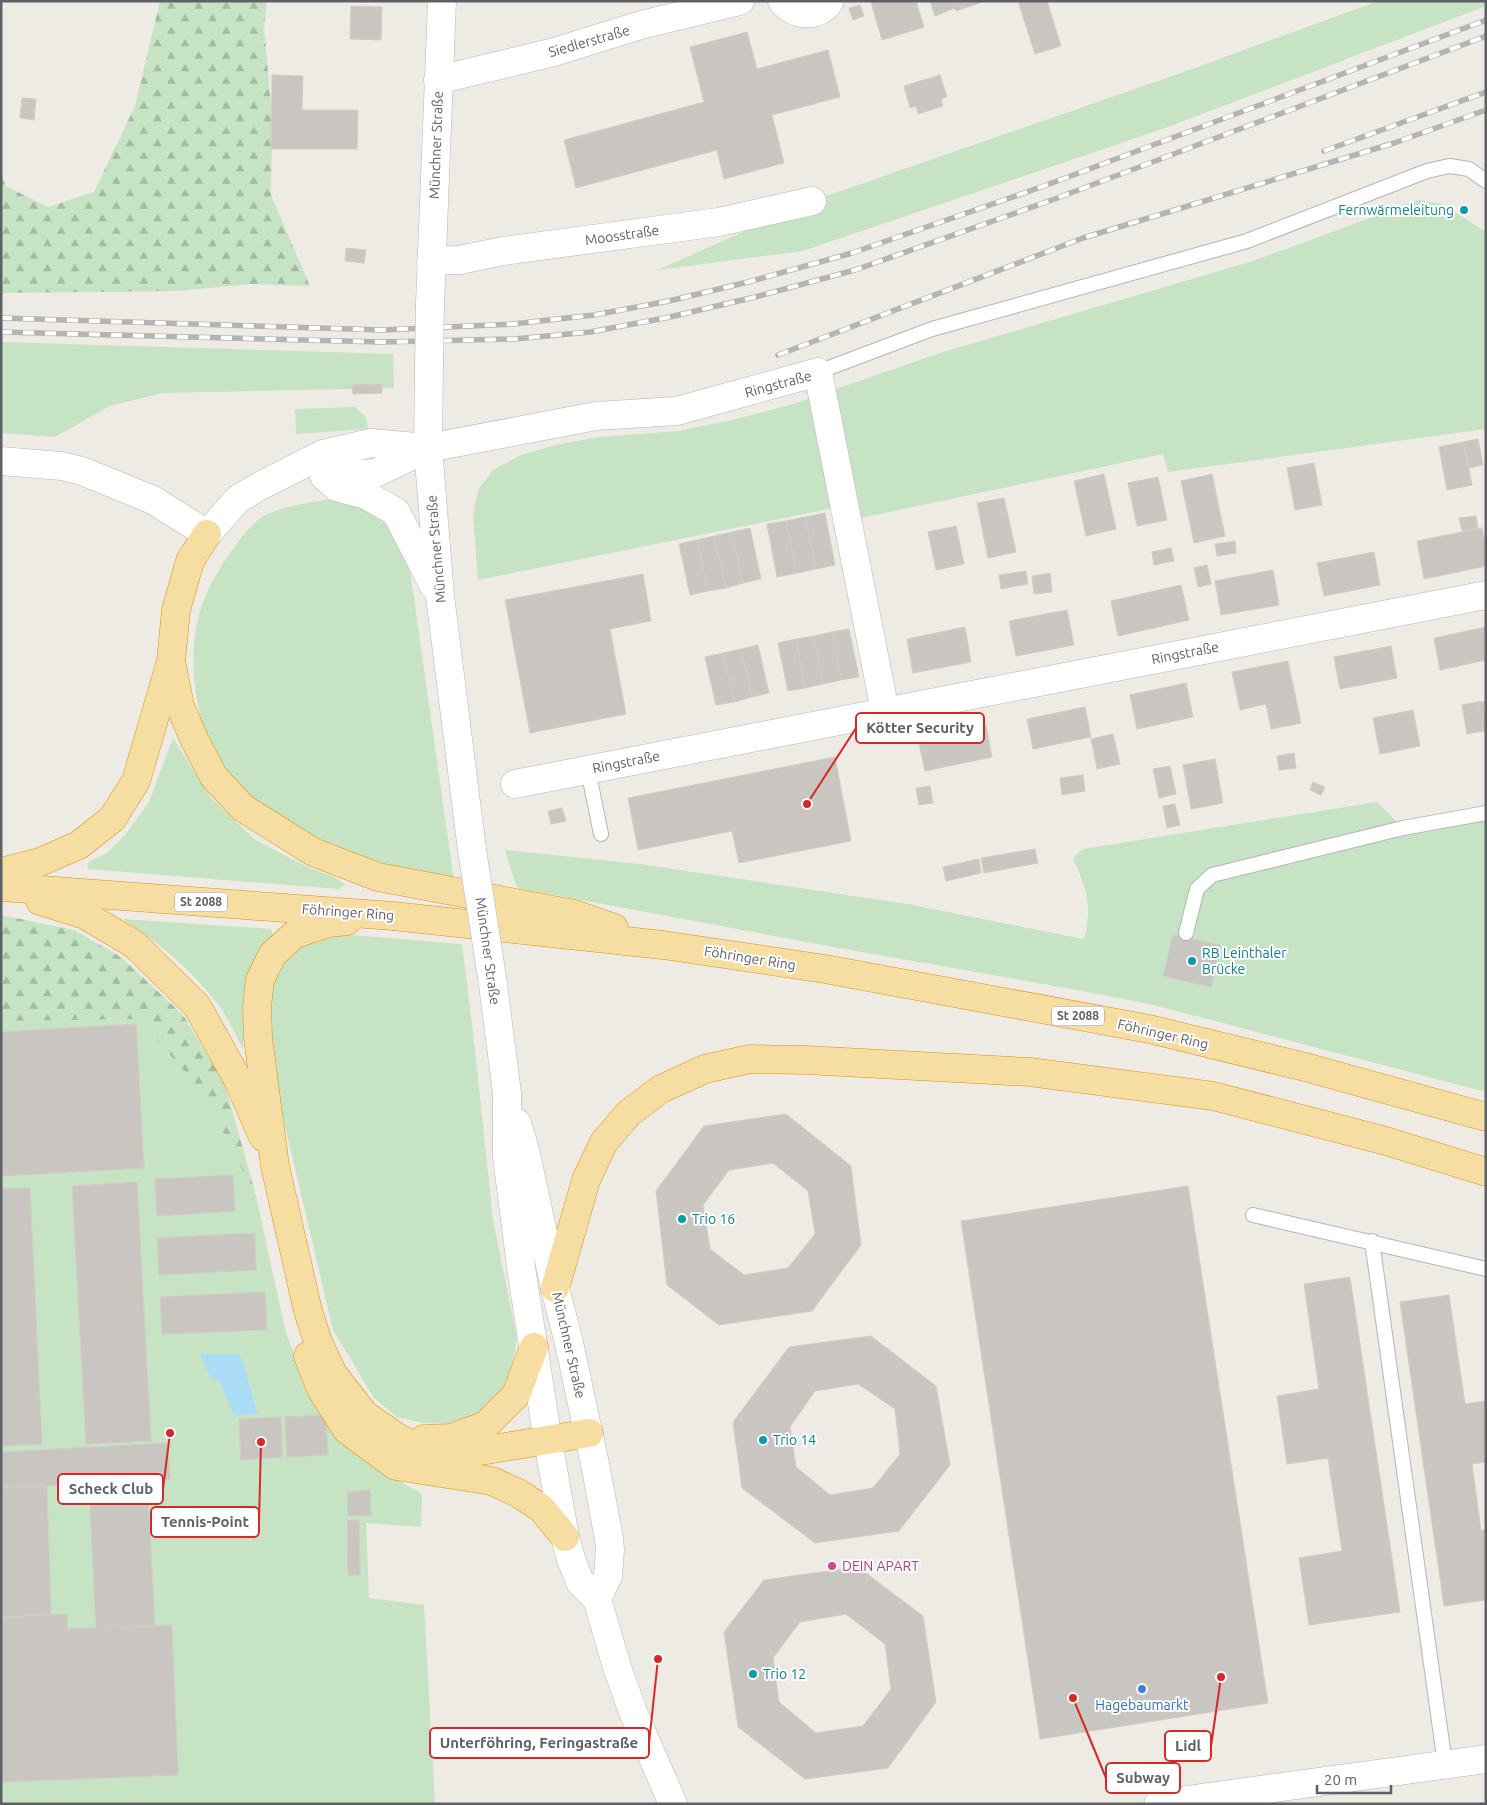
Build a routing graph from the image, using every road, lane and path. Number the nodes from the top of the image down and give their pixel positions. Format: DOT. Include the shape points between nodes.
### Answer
graph roads {
  1 [pos="442,1"];
  2 [pos="740,1"];
  3 [pos="782,1"];
  4 [pos="830,1"];
  5 [pos="438,80"];
  6 [pos="1486,181"];
  7 [pos="812,200"];
  8 [pos="432,262"];
  9 [pos="818,372"];
  10 [pos="428,448"];
  11 [pos="1,461"];
  12 [pos="283,475"];
  13 [pos="324,476"];
  14 [pos="207,534"];
  15 [pos="1486,595"];
  16 [pos="440,596"];
  17 [pos="171,661"];
  18 [pos="885,711"];
  19 [pos="588,770"];
  20 [pos="515,784"];
  21 [pos="1486,813"];
  22 [pos="601,834"];
  23 [pos="4,882"];
  24 [pos="393,916"];
  25 [pos="1186,932"];
  26 [pos="663,944"];
  27 [pos="507,1093"];
  28 [pos="1486,1117"];
  29 [pos="275,1166"];
  30 [pos="1486,1172"];
  31 [pos="1253,1215"];
  32 [pos="1372,1241"];
  33 [pos="1486,1269"];
  34 [pos="555,1288"];
  35 [pos="308,1311"];
  36 [pos="534,1347"];
  37 [pos="589,1433"];
  38 [pos="400,1439"];
  39 [pos="548,1441"];
  40 [pos="565,1537"];
  41 [pos="597,1598"];
  42 [pos="1486,1759"];
  43 [pos="1445,1764"];
  44 [pos="669,1795"];
  45 [pos="689,1804"];
  46 [pos="1158,1804"];
  1 -- 5 [label="street, Münchner Straße"];
  2 -- 5 [label="street, Siedlerstraße"];
  3 -- 4 [label="street" via="795,12 804,14 813,13"];
  5 -- 8 [label="street, Münchner Straße"];
  6 -- 9 [label="lane" via="1469,169 1449,166 1427,171 1247,241 932,329"];
  7 -- 8 [label="street, Moosstraße" via="720,222"];
  8 -- 10 [label="street, Münchner Straße, bridge"];
  9 -- 10 [label="street, Ringstraße" via="677,412 596,416"];
  9 -- 18 [label="street, Ringstraße"];
  10 -- 12 [label="street" via="371,443 324,454"];
  10 -- 13 [label="street" via="376,473"];
  10 -- 16 [label="street, Münchner Straße"];
  11 -- 14 [label="street" via="82,470 153,500"];
  12 -- 13 [label="street"];
  12 -- 14 [label="street" via="238,499"];
  13 -- 16 [label="street" via="336,487 366,495 396,512"];
  14 -- 17 [label="highway" via="190,561 176,610"];
  15 -- 18 [label="street, Ringstraße"];
  16 -- 27 [label="street, Münchner Straße, bridge"];
  17 -- 23 [label="highway" via="136,781 112,819 79,845"];
  17 -- 26 [label="highway" via="180,706 214,777 243,808 313,852 378,877 574,914"];
  18 -- 19 [label="street, Ringstraße"];
  19 -- 20 [label="street, Ringstraße"];
  19 -- 22 [label="lane"];
  21 -- 25 [label="lane" via="1403,828 1212,875 1197,889"];
  23 -- 24 [label="highway, Föhringer Ring / St 2088"];
  23 -- 29 [label="highway" via="17,894 85,915 134,944 197,1006 237,1078"];
  24 -- 26 [label="highway, Föhringer Ring / St 2088"];
  24 -- 29 [label="highway" via="329,922 295,934 272,955 260,980 258,1038"];
  26 -- 28 [label="highway, Föhringer Ring / St 2088" via="1149,1029 1305,1067"];
  27 -- 34 [label="street, Münchner Straße" via="525,1150"];
  27 -- 36 [label="street, Münchner Straße" via="507,1157"];
  29 -- 35 [label="highway"];
  30 -- 34 [label="highway" via="1386,1141 1213,1096 1030,1072 750,1059 705,1069 661,1089 629,1113 604,1142 586,1180"];
  31 -- 32 [label="lane"];
  32 -- 33 [label="lane"];
  32 -- 43 [label="lane"];
  34 -- 37 [label="street, Münchner Straße"];
  35 -- 38 [label="highway" via="333,1374 365,1415"];
  35 -- 40 [label="highway" via="302,1340 321,1389 347,1430 396,1466 492,1481 518,1493 540,1508"];
  36 -- 38 [label="highway" via="516,1395 486,1425 451,1438"];
  36 -- 39 [label="street, Münchner Straße"];
  37 -- 39 [label="highway"];
  37 -- 41 [label="street, Münchner Straße" via="610,1550 608,1576"];
  38 -- 39 [label="highway" via="432,1454 468,1453"];
  39 -- 40 [label="street, Münchner Straße"];
  40 -- 41 [label="street, Münchner Straße" via="580,1582"];
  41 -- 44 [label="street, Münchner Straße" via="617,1667"];
  42 -- 43 [label="street"];
  43 -- 46 [label="street"];
  44 -- 45 [label="street"];
}
